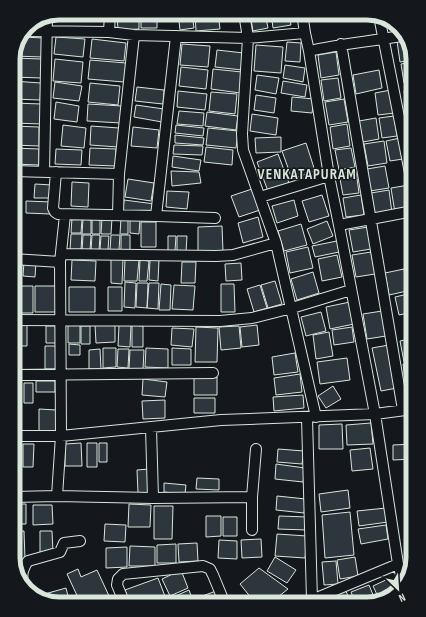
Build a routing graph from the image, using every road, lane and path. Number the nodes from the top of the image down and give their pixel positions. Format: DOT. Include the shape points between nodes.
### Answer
graph roads {
  1 [pos="110,20"];
  2 [pos="245,20"];
  3 [pos="303,20"];
  4 [pos="47,22"];
  5 [pos="380,22"];
  6 [pos="32,31"];
  7 [pos="47,31"];
  8 [pos="110,32"];
  9 [pos="305,33"];
  10 [pos="134,35"];
  11 [pos="176,36"];
  12 [pos="399,36"];
  13 [pos="248,38"];
  14 [pos="384,39"];
  15 [pos="341,44"];
  16 [pos="309,51"];
  17 [pos="406,152"];
  18 [pos="20,171"];
  19 [pos="44,172"];
  20 [pos="56,172"];
  21 [pos="118,174"];
  22 [pos="329,176"];
  23 [pos="260,197"];
  24 [pos="406,212"];
  25 [pos="65,215"];
  26 [pos="118,215"];
  27 [pos="156,216"];
  28 [pos="215,218"];
  29 [pos="370,219"];
  30 [pos="339,225"];
  31 [pos="276,243"];
  32 [pos="61,258"];
  33 [pos="20,259"];
  34 [pos="351,290"];
  35 [pos="292,308"];
  36 [pos="20,320"];
  37 [pos="59,320"];
  38 [pos="213,374"];
  39 [pos="20,375"];
  40 [pos="60,375"];
  41 [pos="406,399"];
  42 [pos="406,409"];
  43 [pos="375,414"];
  44 [pos="312,417"];
  45 [pos="151,428"];
  46 [pos="20,436"];
  47 [pos="61,436"];
  48 [pos="256,449"];
  49 [pos="57,496"];
  50 [pos="20,497"];
  51 [pos="252,497"];
  52 [pos="153,498"];
  53 [pos="252,530"];
  54 [pos="80,541"];
  55 [pos="398,564"];
  56 [pos="22,571"];
  57 [pos="402,577"];
  58 [pos="121,597"];
  59 [pos="222,597"];
  60 [pos="313,597"];
  61 [pos="324,597"];
  1 -- 8 [label="street"];
  2 -- 13 [label="street"];
  3 -- 9 [label="street"];
  4 -- 7 [label="street"];
  5 -- 14 [label="street"];
  6 -- 7 [label="street"];
  7 -- 8 [label="street"];
  7 -- 19 [label="street"];
  8 -- 10 [label="street"];
  9 -- 13 [label="street"];
  9 -- 16 [label="street"];
  10 -- 11 [label="street"];
  10 -- 21 [label="street"];
  11 -- 13 [label="street"];
  11 -- 27 [label="street"];
  12 -- 14 [label="street"];
  13 -- 23 [label="street" via="243,150"];
  14 -- 15 [label="street"];
  14 -- 17 [label="street"];
  15 -- 16 [label="street"];
  15 -- 29 [label="street"];
  16 -- 22 [label="street"];
  18 -- 19 [label="street"];
  19 -- 20 [label="street"];
  20 -- 21 [label="street"];
  20 -- 25 [label="street" via="53,208 58,214"];
  21 -- 26 [label="street"];
  22 -- 23 [label="street"];
  22 -- 30 [label="street"];
  23 -- 31 [label="street"];
  24 -- 29 [label="street"];
  25 -- 26 [label="street"];
  25 -- 32 [label="street"];
  26 -- 27 [label="street"];
  27 -- 28 [label="street"];
  29 -- 30 [label="street"];
  29 -- 41 [label="street"];
  30 -- 34 [label="street"];
  31 -- 32 [label="street" via="233,255"];
  31 -- 35 [label="street"];
  32 -- 33 [label="street"];
  32 -- 37 [label="street"];
  34 -- 35 [label="street"];
  34 -- 43 [label="street"];
  35 -- 37 [label="street" via="252,318 220,321"];
  35 -- 44 [label="street"];
  36 -- 37 [label="street"];
  37 -- 40 [label="street"];
  38 -- 40 [label="street"];
  39 -- 40 [label="street"];
  40 -- 47 [label="street"];
  42 -- 43 [label="street"];
  43 -- 44 [label="street"];
  43 -- 55 [label="street"];
  44 -- 45 [label="street" via="221,420"];
  44 -- 60 [label="street"];
  45 -- 47 [label="street"];
  45 -- 52 [label="street"];
  46 -- 47 [label="street"];
  47 -- 49 [label="street"];
  48 -- 51 [label="street"];
  49 -- 50 [label="street"];
  49 -- 52 [label="street"];
  51 -- 52 [label="street"];
  51 -- 53 [label="street"];
  54 -- 56 [label="street" via="64,543 60,552 28,561"];
  55 -- 57 [label="street"];
  55 -- 61 [label="street"];
  58 -- 59 [label="street" via="117,585 123,574 203,566 210,569"];
}
